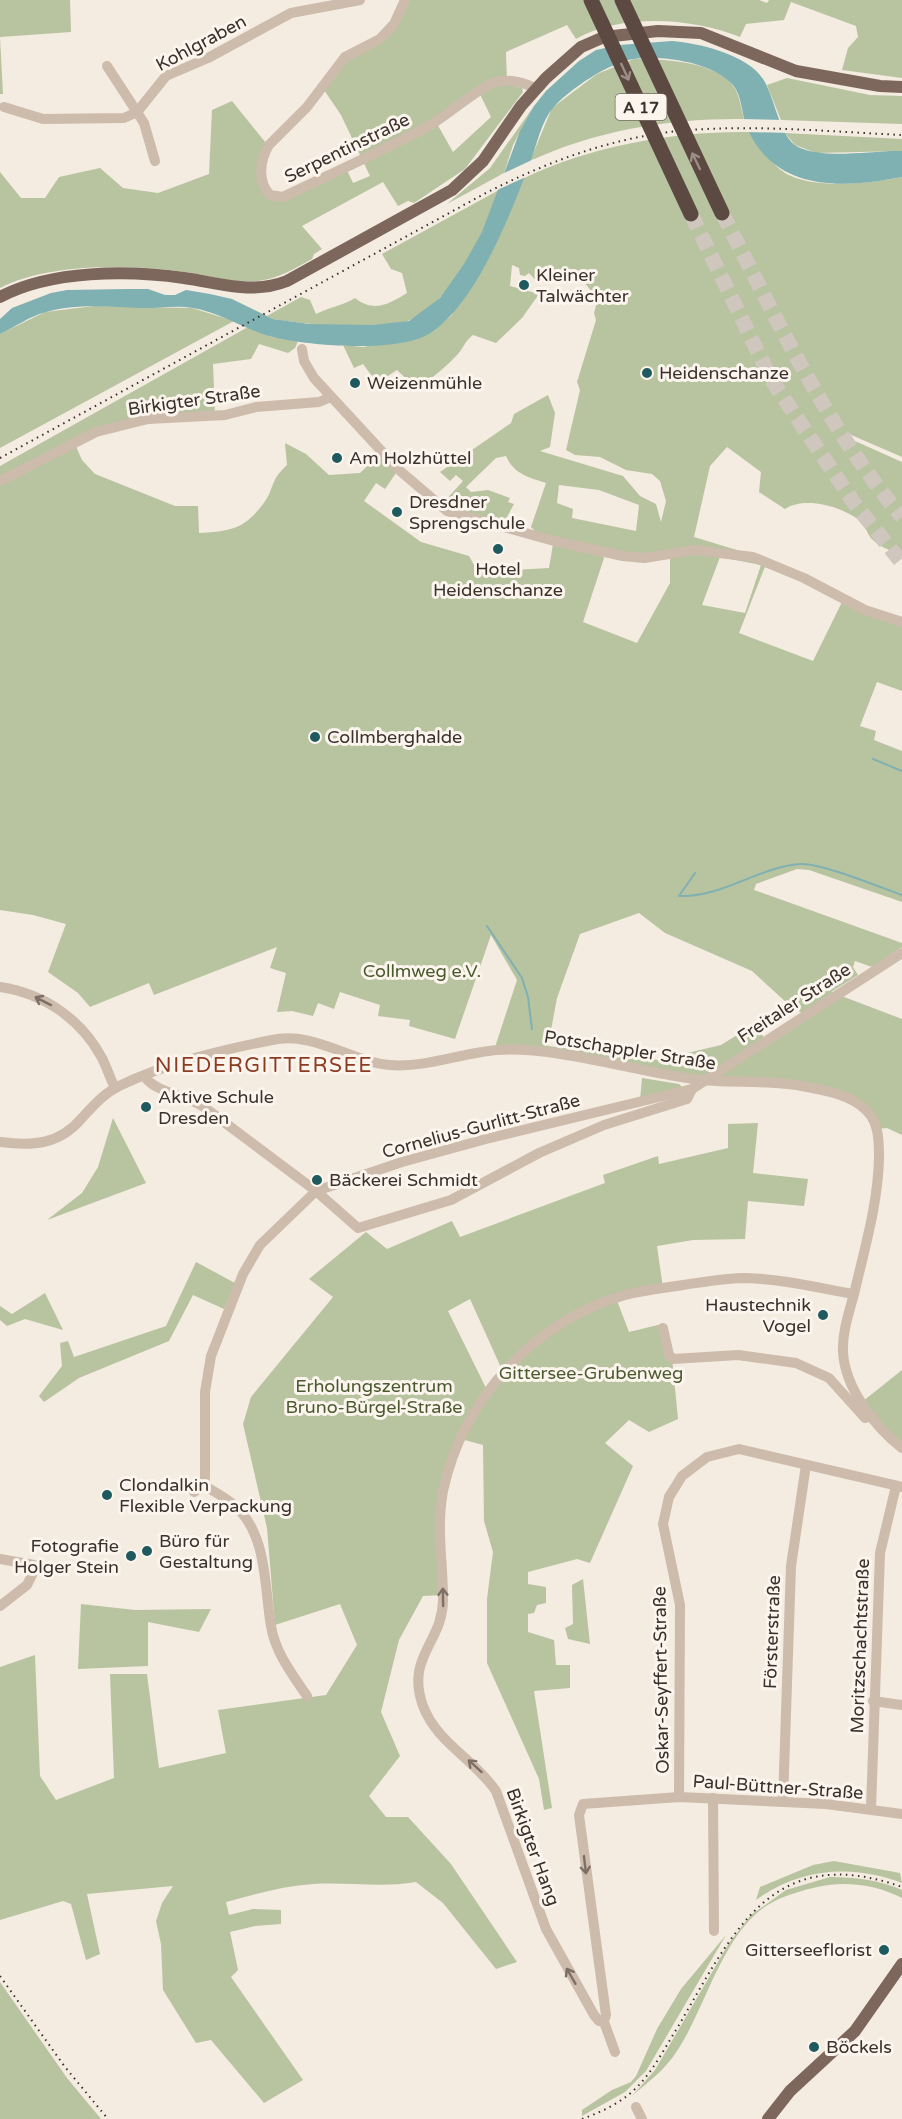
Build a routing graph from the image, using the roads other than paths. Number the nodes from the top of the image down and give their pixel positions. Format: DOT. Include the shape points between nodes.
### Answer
graph roads {
  1 [pos="360,0"];
  2 [pos="405,0"];
  3 [pos="591,0"];
  4 [pos="622,0"];
  5 [pos="107,66"];
  6 [pos="902,87"];
  7 [pos="536,89"];
  8 [pos="4,107"];
  9 [pos="137,112"];
  10 [pos="155,161"];
  11 [pos="722,213"];
  12 [pos="691,214"];
  13 [pos="0,297"];
  14 [pos="302,349"];
  15 [pos="331,397"];
  16 [pos="0,482"];
  17 [pos="902,622"];
  18 [pos="902,953"];
  19 [pos="0,987"];
  20 [pos="145,1076"];
  21 [pos="704,1081"];
  22 [pos="692,1089"];
  23 [pos="110,1091"];
  24 [pos="0,1142"];
  25 [pos="316,1191"];
  26 [pos="853,1294"];
  27 [pos="663,1328"];
  28 [pos="872,1416"];
  29 [pos="902,1448"];
  30 [pos="806,1465"];
  31 [pos="899,1487"];
  32 [pos="0,1559"];
  33 [pos="0,1606"];
  34 [pos="307,1695"];
  35 [pos="873,1701"];
  36 [pos="902,1705"];
  37 [pos="679,1797"];
  38 [pos="713,1798"];
  39 [pos="783,1801"];
  40 [pos="580,1807"];
  41 [pos="871,1809"];
  42 [pos="902,1814"];
  43 [pos="714,1931"];
  44 [pos="902,1964"];
  45 [pos="604,2022"];
  46 [pos="615,2052"];
  47 [pos="636,2108"];
  48 [pos="642,2119"];
  49 [pos="768,2119"];
  1 -- 9 [label="street, Kohlgraben" via="291,13 166,76"];
  2 -- 7 [label="street, Serpentinstraße" via="394,24 380,39 345,57 307,107 269,145 261,175 270,195 283,197 429,127 498,81 518,82"];
  3 -- 12 [label="highway, A 17, one-way, bridge"];
  11 -- 4 [label="highway, A 17, one-way, bridge"];
  5 -- 9 [label="street"];
  6 -- 7 [label="main road" via="796,71 709,35 676,30 615,35 592,42 573,54"];
  7 -- 13 [label="main road" via="483,161 452,190 279,284 242,288 167,276 78,276 39,282"];
  8 -- 9 [label="street" via="44,119 124,118"];
  9 -- 10 [label="street"];
  14 -- 15 [label="street" via="308,369"];
  15 -- 16 [label="street, Birkigter Straße" via="225,415 148,419 74,442"];
  15 -- 17 [label="street" via="419,489 437,505 456,514 623,556 644,558 694,550 753,557 859,607"];
  18 -- 21 [label="street, Freitaler Straße"];
  23 -- 19 [label="street, one-way" via="101,1056 81,1027 49,1003 26,992"];
  20 -- 21 [label="street, Potschappler Straße" via="244,1046 290,1038 390,1065 416,1065 498,1050 527,1051"];
  20 -- 23 [label="street, Potschappler Straße"];
  20 -- 25 [label="street" via="152,1086 201,1105"];
  21 -- 22 [label="street, Cornelius-Gurlitt-Straße"];
  21 -- 26 [label="street, Potschappler Straße" via="810,1087 847,1098 870,1114 878,1138 878,1175"];
  22 -- 25 [label="street, Cornelius-Gurlitt-Straße" via="476,1142"];
  22 -- 25 [label="street" via="687,1099 640,1112 539,1153 451,1200 358,1228"];
  23 -- 24 [label="street" via="76,1125 54,1140 30,1145"];
  25 -- 34 [label="street, Cornelius-Gurlitt-Straße" via="267,1238 243,1274 211,1356 199,1488 235,1505 245,1518 265,1574 271,1628 283,1660"];
  26 -- 28 [label="street, Potschappler Straße" via="844,1334 844,1361 850,1382"];
  45 -- 26 [label="street, Birkigter Hang, one-way" via="594,2015 551,1940 496,1791 480,1771 443,1739 422,1703 419,1670 441,1622 443,1607 438,1534 454,1456 495,1382 537,1340 583,1311 625,1295 748,1278"];
  27 -- 28 [label="street" via="673,1359 738,1355 796,1363 829,1378 865,1418"];
  28 -- 29 [label="street, Potschappler Straße"];
  30 -- 31 [label="street, Oskar-Seyffert-Straße"];
  30 -- 37 [label="street, Oskar-Seyffert-Straße" via="739,1449 723,1452 687,1471 666,1505 663,1530 680,1605"];
  30 -- 39 [label="street, Försterstraße" via="791,1566"];
  31 -- 35 [label="street, Moritzschachtstraße" via="880,1553"];
  32 -- 33 [label="street" via="34,1565 32,1579"];
  35 -- 36 [label="street"];
  35 -- 41 [label="street, Moritzschachtstraße"];
  37 -- 38 [label="street, Paul-Büttner-Straße"];
  37 -- 40 [label="street, Paul-Büttner-Straße" via="589,1803"];
  38 -- 39 [label="street, Paul-Büttner-Straße"];
  38 -- 43 [label="street"];
  39 -- 41 [label="street, Paul-Büttner-Straße"];
  40 -- 45 [label="street, Birkigter Hang, one-way"];
  41 -- 42 [label="street, Paul-Büttner-Straße"];
  44 -- 49 [label="main road" via="855,2031 790,2091"];
  45 -- 46 [label="street, Birkigter Hang"];
  47 -- 48 [label="street"];
}
